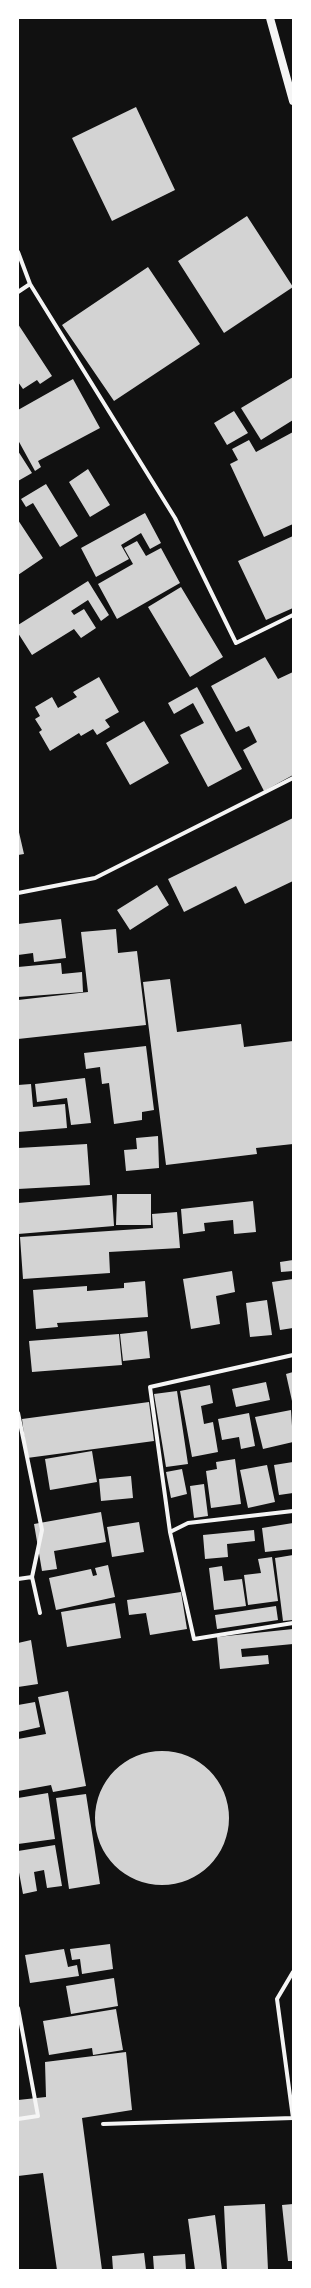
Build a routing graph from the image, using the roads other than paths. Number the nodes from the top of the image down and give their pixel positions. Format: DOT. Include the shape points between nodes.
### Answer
graph roads {
  1 [pos="270,18"];
  2 [pos="293,101"];
  3 [pos="18,252"];
  4 [pos="30,284"];
  5 [pos="18,292"];
  6 [pos="293,615"];
  7 [pos="293,778"];
  8 [pos="18,893"];
  9 [pos="293,1355"];
  10 [pos="18,1413"];
  11 [pos="293,1511"];
  12 [pos="170,1532"];
  13 [pos="32,1577"];
  14 [pos="18,1579"];
  15 [pos="40,1613"];
  16 [pos="293,1623"];
  17 [pos="293,1972"];
  18 [pos="18,2008"];
  19 [pos="293,2118"];
  20 [pos="18,2119"];
  21 [pos="103,2124"];
  1 -- 2 [label="main road"];
  3 -- 4 [label="street"];
  4 -- 5 [label="street"];
  4 -- 6 [label="street" via="175,518 236,644"];
  7 -- 8 [label="street" via="95,878"];
  9 -- 12 [label="street" via="150,1387"];
  10 -- 13 [label="street" via="42,1530"];
  11 -- 12 [label="street" via="188,1523"];
  12 -- 16 [label="street" via="194,1639"];
  13 -- 14 [label="street"];
  13 -- 15 [label="street"];
  17 -- 19 [label="street" via="277,1999"];
  18 -- 20 [label="street" via="38,2116"];
  19 -- 21 [label="street"];
}
